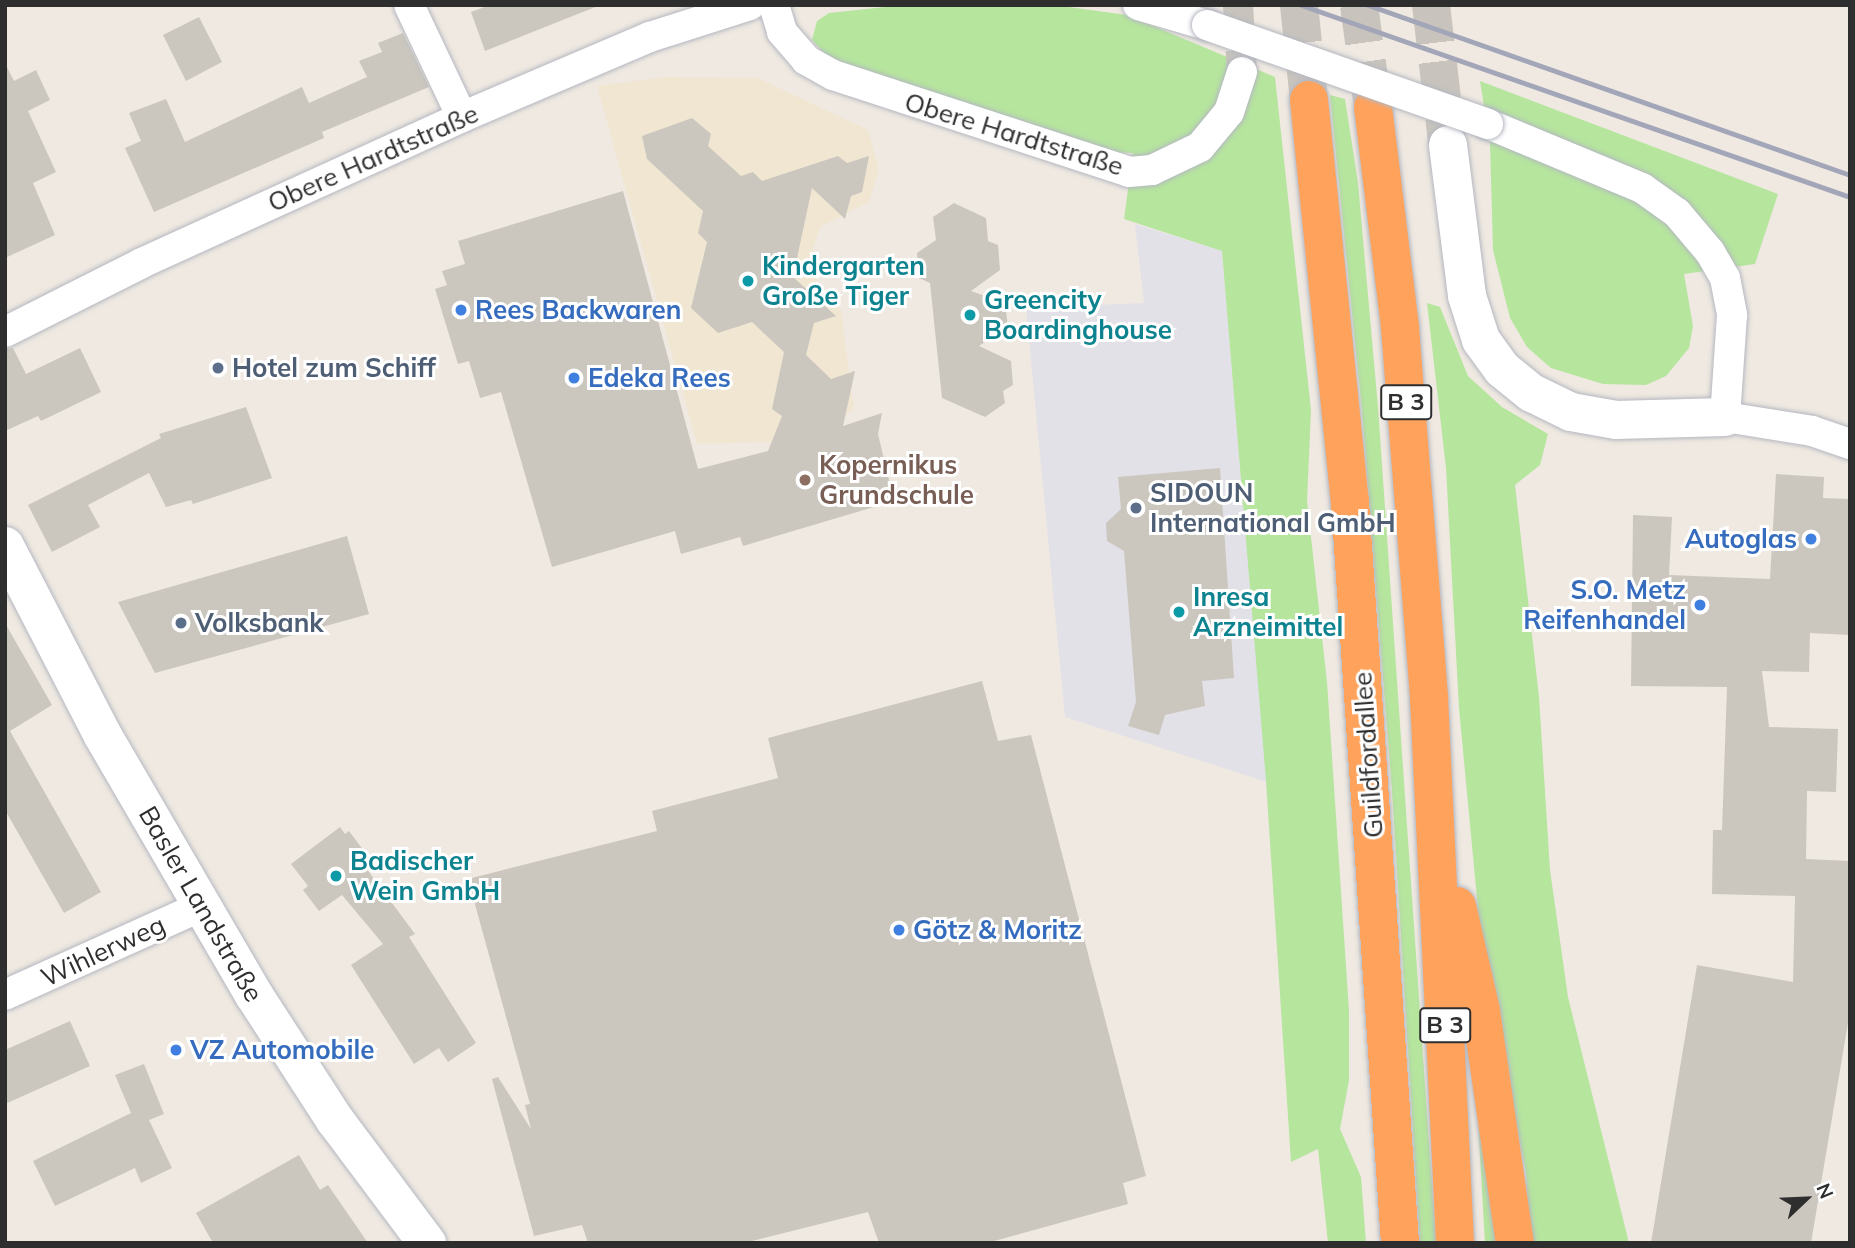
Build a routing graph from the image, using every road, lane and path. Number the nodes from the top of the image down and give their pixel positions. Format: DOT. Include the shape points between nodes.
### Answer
graph roads {
  1 [pos="409,5"];
  2 [pos="750,5"];
  3 [pos="774,5"];
  4 [pos="1138,5"];
  5 [pos="1242,72"];
  6 [pos="1309,100"];
  7 [pos="1373,107"];
  8 [pos="463,117"];
  9 [pos="1448,145"];
  10 [pos="5,332"];
  11 [pos="1725,417"];
  12 [pos="1850,444"];
  13 [pos="5,546"];
  14 [pos="1434,808"];
  15 [pos="202,906"];
  16 [pos="5,995"];
  17 [pos="427,1243"];
  18 [pos="1400,1243"];
  19 [pos="1455,1243"];
  20 [pos="1515,1243"];
  1 -- 8 [label="street"];
  2 -- 8 [label="street, Obere Hardtstraße" via="650,37"];
  3 -- 5 [label="street, Obere Hardtstraße" via="782,32 806,60 833,75 1129,172 1152,170 1200,147 1229,112"];
  4 -- 11 [label="street, bridge" via="1488,124 1642,188 1676,212 1725,278 1732,315"];
  6 -- 18 [label="highway, Guildfordallee / B 3" via="1350,502"];
  7 -- 14 [label="highway, B 3" via="1400,328"];
  8 -- 10 [label="street, Obere Hardtstraße" via="142,263"];
  9 -- 11 [label="street" via="1467,296 1481,340 1502,369 1532,393 1571,412 1616,420"];
  11 -- 12 [label="street" via="1812,431"];
  13 -- 15 [label="street, Basler Landstraße" via="102,734"];
  14 -- 19 [label="highway, B 3"];
  14 -- 20 [label="highway" via="1481,1011"];
  15 -- 16 [label="street, Wihlerweg"];
  15 -- 17 [label="street, Basler Landstraße" via="335,1120"];
}
